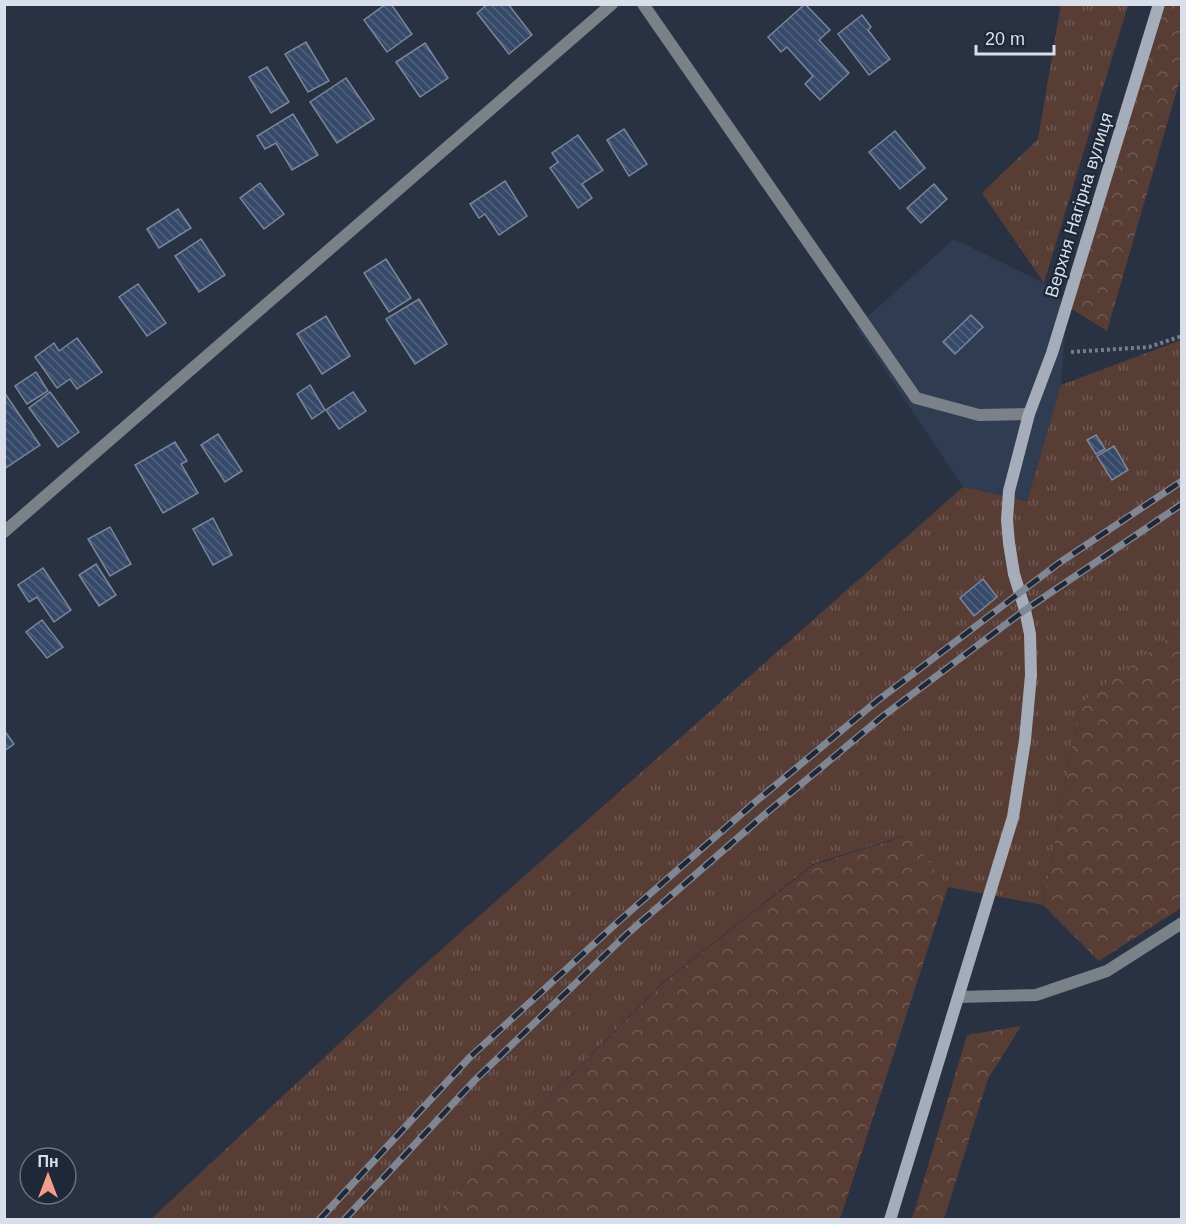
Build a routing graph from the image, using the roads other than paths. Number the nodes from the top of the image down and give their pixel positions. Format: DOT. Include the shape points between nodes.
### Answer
graph roads {
  1 [pos="612,4"];
  2 [pos="643,4"];
  3 [pos="1159,4"];
  4 [pos="1029,414"];
  5 [pos="4,532"];
  6 [pos="1182,923"];
  7 [pos="959,997"];
  8 [pos="890,1220"];
  1 -- 5 [label="street"];
  2 -- 4 [label="street" via="916,398 980,415"];
  3 -- 4 [label="main road, Верхня Нагірна вулиця" via="1052,353"];
  4 -- 7 [label="main road, Верхня Нагірна вулиця" via="1009,491 1008,520 1014,574 1030,634 1026,740 1014,817"];
  6 -- 7 [label="street" via="1107,971 1036,995"];
  7 -- 8 [label="main road, Верхня Нагірна вулиця"];
}
